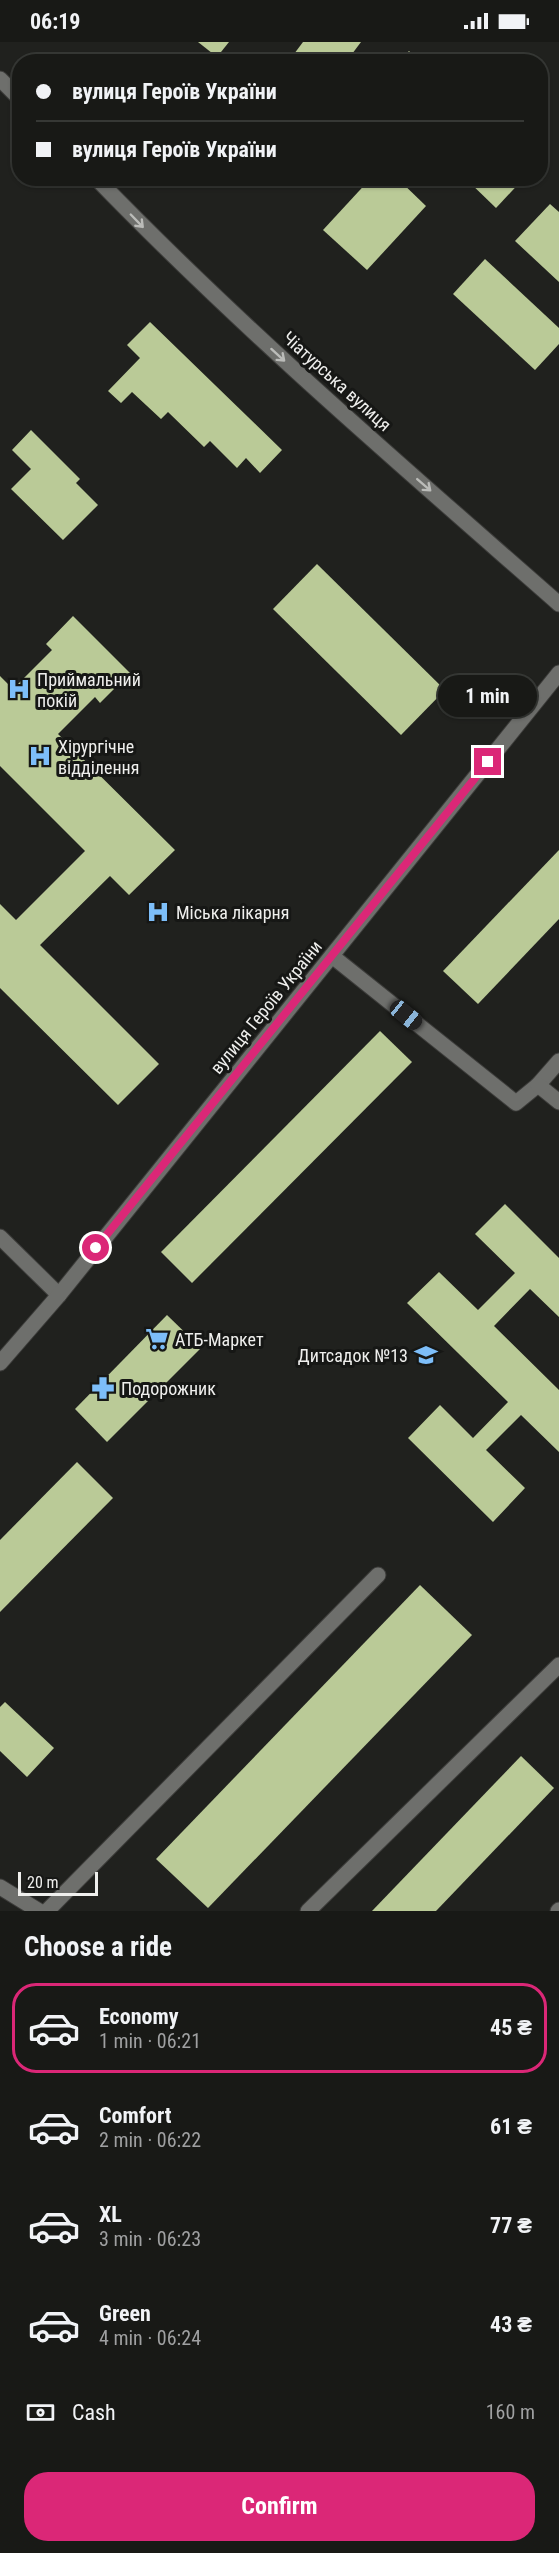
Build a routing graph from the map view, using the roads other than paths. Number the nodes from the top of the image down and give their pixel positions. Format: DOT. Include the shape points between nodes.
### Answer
graph roads {
  1 [pos="0,79"];
  2 [pos="12,91"];
  3 [pos="104,186"];
  4 [pos="559,604"];
  5 [pos="559,673"];
  6 [pos="332,956"];
  7 [pos="559,1061"];
  8 [pos="538,1085"];
  9 [pos="559,1102"];
  10 [pos="0,1237"];
  11 [pos="58,1295"];
  12 [pos="0,1363"];
  13 [pos="378,1575"];
  14 [pos="559,1665"];
  15 [pos="0,1887"];
  16 [pos="39,1911"];
  17 [pos="46,1911"];
  18 [pos="308,1911"];
  1 -- 2 [label="street"];
  3 -- 4 [label="street, Чіатурська вулиця, one-way" via="270,347"];
  5 -- 6 [label="street, вулиця Героїв України"];
  6 -- 8 [label="street" via="516,1104"];
  6 -- 11 [label="street, вулиця Героїв України"];
  7 -- 8 [label="street"];
  8 -- 9 [label="street"];
  10 -- 11 [label="street"];
  11 -- 12 [label="street, вулиця Героїв України"];
  13 -- 17 [label="street"];
  14 -- 18 [label="street"];
  15 -- 16 [label="street"];
}
